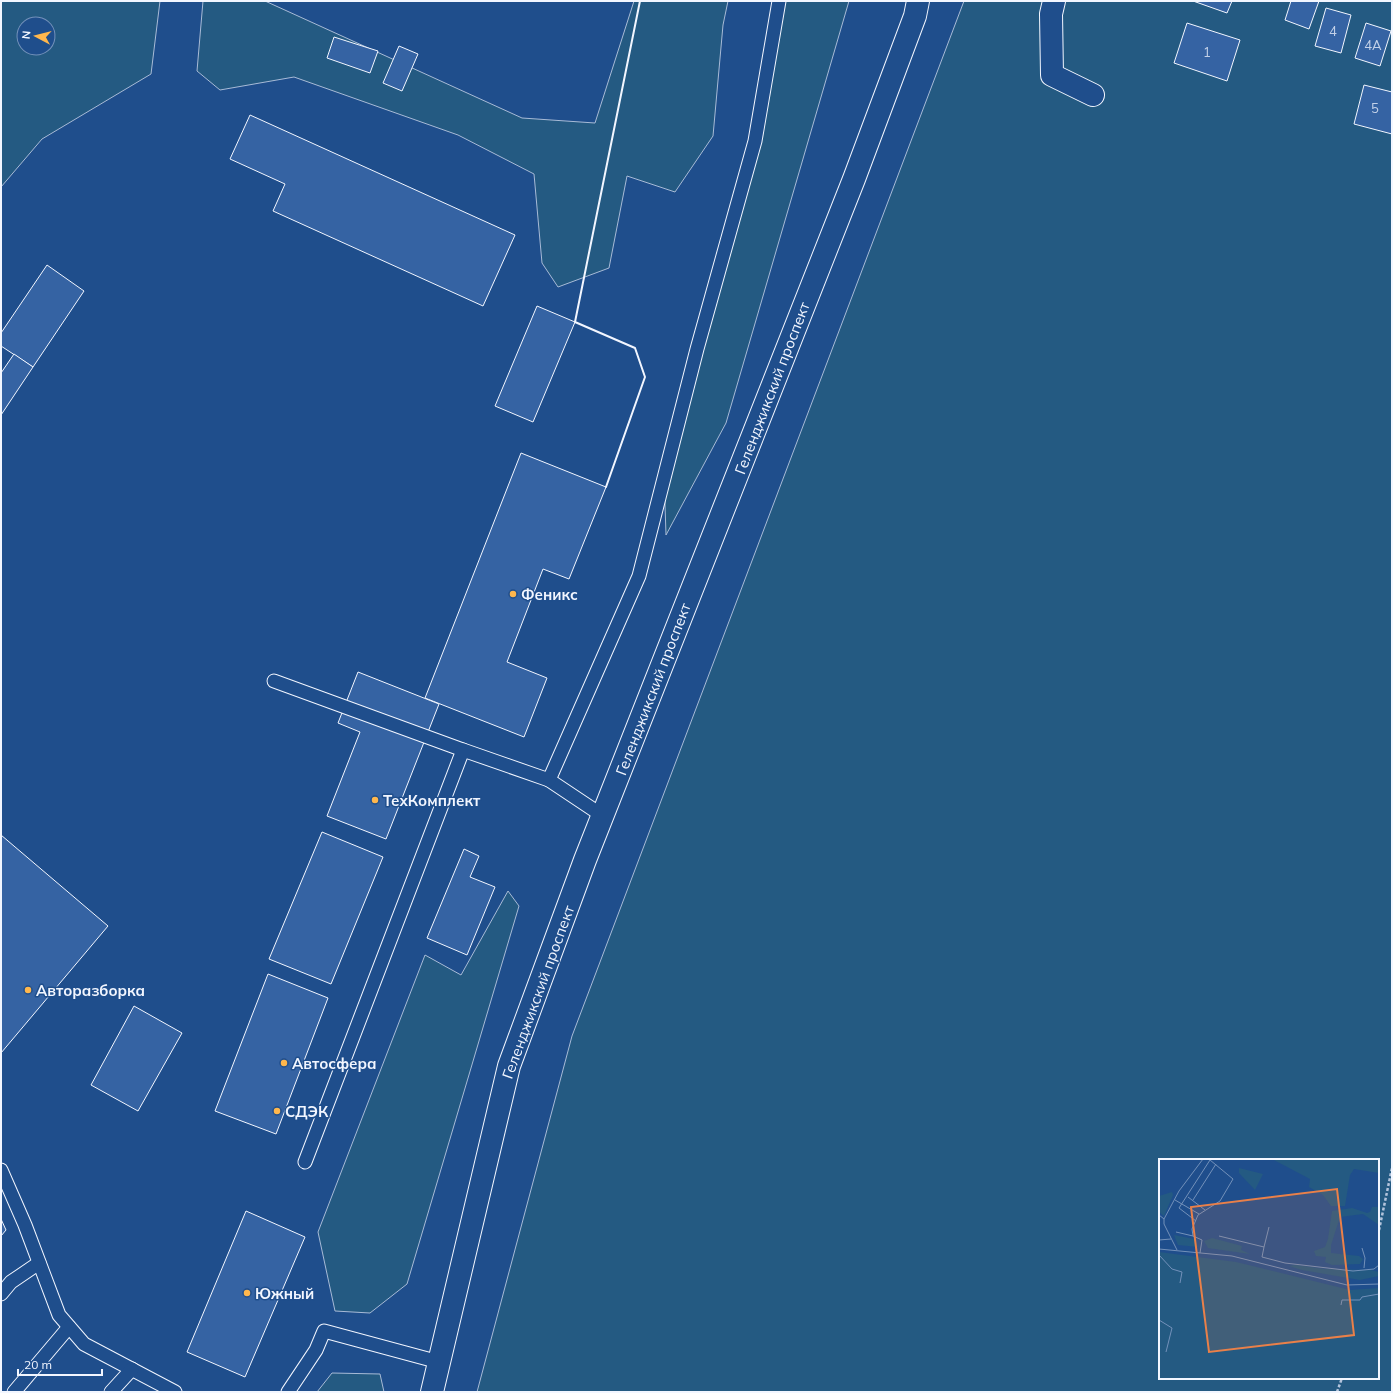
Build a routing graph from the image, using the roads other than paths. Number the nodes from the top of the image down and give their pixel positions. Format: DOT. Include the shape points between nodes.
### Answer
graph roads {
  1 [pos="779,1"];
  2 [pos="918,1"];
  3 [pos="1054,1"];
  4 [pos="1093,95"];
  5 [pos="274,681"];
  6 [pos="464,750"];
  7 [pos="549,780"];
  8 [pos="603,816"];
  9 [pos="306,1162"];
  10 [pos="1,1170"];
  11 [pos="39,1263"];
  12 [pos="1,1294"];
  13 [pos="69,1327"];
  14 [pos="440,1362"];
  15 [pos="132,1369"];
  16 [pos="14,1392"];
  17 [pos="111,1392"];
  18 [pos="176,1392"];
  19 [pos="288,1392"];
  20 [pos="432,1392"];
  1 -- 7 [label="lane" via="755,141 696,349 639,576"];
  2 -- 8 [label="main road, Геленджикский проспект" via="854,179"];
  3 -- 4 [label="main road" via="1051,14 1052,75"];
  5 -- 6 [label="lane"];
  6 -- 7 [label="lane"];
  6 -- 9 [label="lane"];
  7 -- 8 [label="lane"];
  8 -- 14 [label="main road, Геленджикский проспект" via="509,1066"];
  10 -- 11 [label="lane"];
  11 -- 12 [label="lane" via="11,1282"];
  11 -- 13 [label="lane" via="59,1315"];
  13 -- 15 [label="lane" via="84,1344"];
  13 -- 16 [label="lane"];
  14 -- 19 [label="lane" via="324,1330 316,1350"];
  14 -- 20 [label="main road, Геленджикский проспект"];
  15 -- 17 [label="lane"];
  15 -- 18 [label="lane"];
}
